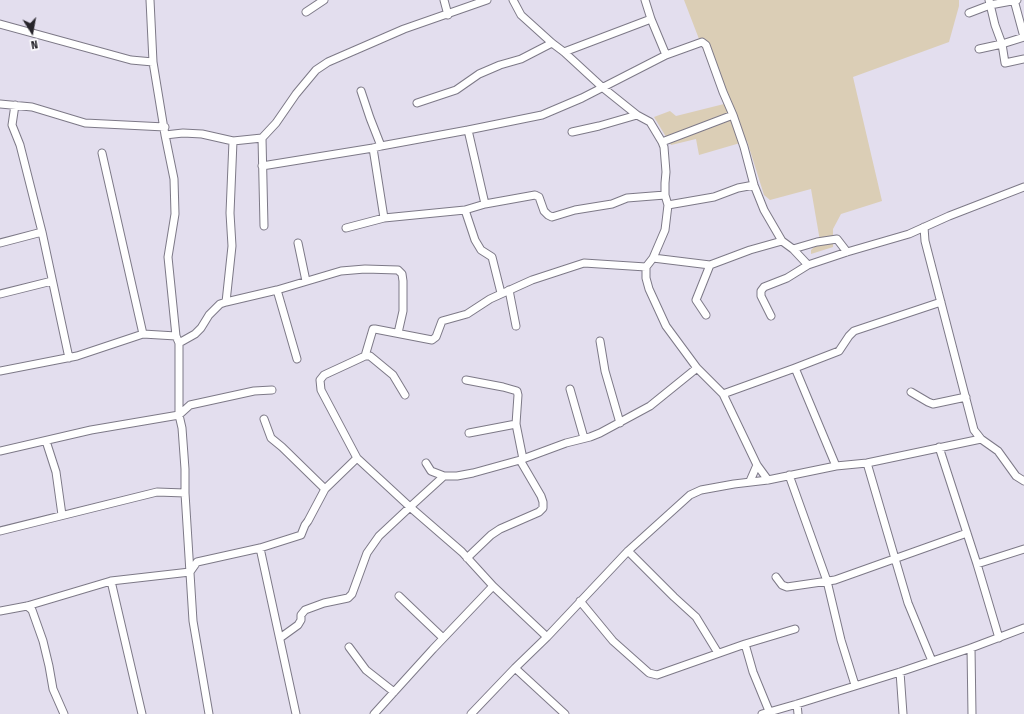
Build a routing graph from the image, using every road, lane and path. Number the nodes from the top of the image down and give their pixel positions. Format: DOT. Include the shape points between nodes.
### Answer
graph roads {
  1 [pos="150,0"];
  2 [pos="324,0"];
  3 [pos="444,0"];
  4 [pos="487,0"];
  5 [pos="513,0"];
  6 [pos="645,0"];
  7 [pos="1015,0"];
  8 [pos="990,3"];
  9 [pos="306,12"];
  10 [pos="969,13"];
  11 [pos="448,15"];
  12 [pos="651,19"];
  13 [pos="0,24"];
  14 [pos="1024,37"];
  15 [pos="552,43"];
  16 [pos="1002,44"];
  17 [pos="979,49"];
  18 [pos="564,52"];
  19 [pos="666,55"];
  20 [pos="1024,59"];
  21 [pos="152,62"];
  22 [pos="602,87"];
  23 [pos="361,91"];
  24 [pos="417,103"];
  25 [pos="0,104"];
  26 [pos="15,105"];
  27 [pos="637,115"];
  28 [pos="733,115"];
  29 [pos="164,128"];
  30 [pos="468,130"];
  31 [pos="572,132"];
  32 [pos="165,135"];
  33 [pos="262,138"];
  34 [pos="233,141"];
  35 [pos="662,142"];
  36 [pos="381,146"];
  37 [pos="373,148"];
  38 [pos="102,153"];
  39 [pos="262,166"];
  40 [pos="754,185"];
  41 [pos="1024,187"];
  42 [pos="665,195"];
  43 [pos="485,204"];
  44 [pos="668,205"];
  45 [pos="465,210"];
  46 [pos="384,218"];
  47 [pos="264,226"];
  48 [pos="924,227"];
  49 [pos="346,228"];
  50 [pos="42,232"];
  51 [pos="782,241"];
  52 [pos="0,243"];
  53 [pos="298,243"];
  54 [pos="793,249"];
  55 [pos="846,252"];
  56 [pos="653,258"];
  57 [pos="710,265"];
  58 [pos="808,265"];
  59 [pos="646,267"];
  60 [pos="52,281"];
  61 [pos="306,281"];
  62 [pos="277,290"];
  63 [pos="510,290"];
  64 [pos="501,293"];
  65 [pos="0,294"];
  66 [pos="226,302"];
  67 [pos="941,302"];
  68 [pos="706,315"];
  69 [pos="771,316"];
  70 [pos="516,326"];
  71 [pos="398,333"];
  72 [pos="143,334"];
  73 [pos="178,339"];
  74 [pos="600,341"];
  75 [pos="365,356"];
  76 [pos="70,358"];
  77 [pos="297,359"];
  78 [pos="697,368"];
  79 [pos="794,368"];
  80 [pos="0,371"];
  81 [pos="466,380"];
  82 [pos="570,389"];
  83 [pos="272,390"];
  84 [pos="911,392"];
  85 [pos="723,394"];
  86 [pos="405,395"];
  87 [pos="966,397"];
  88 [pos="179,415"];
  89 [pos="264,420"];
  90 [pos="620,423"];
  91 [pos="516,424"];
  92 [pos="469,433"];
  93 [pos="584,438"];
  94 [pos="981,439"];
  95 [pos="46,441"];
  96 [pos="939,447"];
  97 [pos="0,451"];
  98 [pos="357,458"];
  99 [pos="522,459"];
  100 [pos="426,463"];
  101 [pos="867,463"];
  102 [pos="757,465"];
  103 [pos="836,466"];
  104 [pos="789,475"];
  105 [pos="444,476"];
  106 [pos="768,480"];
  107 [pos="750,481"];
  108 [pos="1024,481"];
  109 [pos="324,489"];
  110 [pos="185,493"];
  111 [pos="410,507"];
  112 [pos="62,515"];
  113 [pos="0,531"];
  114 [pos="967,533"];
  115 [pos="260,548"];
  116 [pos="1024,549"];
  117 [pos="628,551"];
  118 [pos="467,558"];
  119 [pos="896,558"];
  120 [pos="977,564"];
  121 [pos="190,572"];
  122 [pos="776,577"];
  123 [pos="111,581"];
  124 [pos="827,581"];
  125 [pos="493,586"];
  126 [pos="399,596"];
  127 [pos="580,601"];
  128 [pos="27,606"];
  129 [pos="0,611"];
  130 [pos="1024,628"];
  131 [pos="795,629"];
  132 [pos="547,637"];
  133 [pos="280,638"];
  134 [pos="443,638"];
  135 [pos="999,638"];
  136 [pos="745,644"];
  137 [pos="349,647"];
  138 [pos="971,648"];
  139 [pos="718,653"];
  140 [pos="932,661"];
  141 [pos="515,668"];
  142 [pos="900,672"];
  143 [pos="855,685"];
  144 [pos="394,692"];
  145 [pos="797,704"];
  146 [pos="769,712"];
  147 [pos="64,714"];
  148 [pos="142,714"];
  149 [pos="209,714"];
  150 [pos="296,714"];
  151 [pos="374,714"];
  152 [pos="471,714"];
  153 [pos="565,714"];
  154 [pos="762,714"];
  155 [pos="798,714"];
  156 [pos="903,714"];
  157 [pos="972,714"];
  1 -- 21 [label="street"];
  2 -- 9 [label="street"];
  3 -- 11 [label="street"];
  4 -- 11 [label="street"];
  5 -- 15 [label="street" via="521,15"];
  6 -- 12 [label="street"];
  7 -- 8 [label="street"];
  7 -- 14 [label="street"];
  8 -- 10 [label="street"];
  8 -- 16 [label="street"];
  11 -- 33 [label="street" via="382,37 328,62 316,70"];
  12 -- 18 [label="street"];
  12 -- 19 [label="street"];
  13 -- 21 [label="street" via="131,60"];
  14 -- 16 [label="street"];
  15 -- 18 [label="street"];
  15 -- 24 [label="street" via="521,59 479,74 456,90"];
  16 -- 17 [label="street"];
  16 -- 20 [label="street" via="1006,63"];
  18 -- 22 [label="street"];
  19 -- 22 [label="street"];
  19 -- 28 [label="street" via="702,42 706,45"];
  21 -- 29 [label="street"];
  22 -- 27 [label="street"];
  22 -- 30 [label="street" via="542,115"];
  23 -- 36 [label="street"];
  25 -- 26 [label="street"];
  26 -- 29 [label="street" via="32,107 85,123"];
  26 -- 50 [label="street" via="12,125 20,145"];
  27 -- 31 [label="street"];
  27 -- 35 [label="street" via="650,122"];
  28 -- 35 [label="street"];
  28 -- 40 [label="street"];
  29 -- 32 [label="street"];
  30 -- 36 [label="street"];
  30 -- 43 [label="street"];
  32 -- 34 [label="street" via="202,134"];
  32 -- 73 [label="street" via="174,179 175,214 168,257"];
  33 -- 34 [label="street"];
  33 -- 39 [label="street"];
  34 -- 66 [label="street" via="230,213 232,246"];
  35 -- 42 [label="street" via="666,165"];
  36 -- 37 [label="street"];
  37 -- 39 [label="street"];
  37 -- 46 [label="street"];
  38 -- 72 [label="street"];
  39 -- 47 [label="street"];
  40 -- 44 [label="street" via="738,188 714,198"];
  40 -- 51 [label="street" via="764,210"];
  41 -- 48 [label="street"];
  42 -- 43 [label="street" via="628,198 552,217 544,211 539,197 535,195"];
  42 -- 44 [label="street"];
  43 -- 45 [label="street"];
  44 -- 56 [label="street" via="665,230"];
  45 -- 46 [label="street"];
  45 -- 64 [label="street" via="475,240 481,250 492,257"];
  46 -- 49 [label="street"];
  48 -- 55 [label="street" via="909,234"];
  48 -- 67 [label="street" via="925,241"];
  50 -- 52 [label="street"];
  50 -- 60 [label="street"];
  51 -- 54 [label="street"];
  51 -- 57 [label="street"];
  53 -- 61 [label="street"];
  54 -- 55 [label="street" via="838,239"];
  54 -- 58 [label="street"];
  55 -- 58 [label="street"];
  56 -- 57 [label="street"];
  56 -- 59 [label="street"];
  57 -- 68 [label="street" via="696,300"];
  58 -- 69 [label="street" via="764,287 761,291"];
  59 -- 63 [label="street" via="584,263 520,284"];
  59 -- 78 [label="street" via="649,289 666,326"];
  60 -- 65 [label="street"];
  60 -- 76 [label="street"];
  61 -- 62 [label="street"];
  61 -- 71 [label="street" via="342,271 398,270 403,281 403,311"];
  62 -- 66 [label="street"];
  62 -- 77 [label="street"];
  63 -- 64 [label="street"];
  63 -- 70 [label="street"];
  64 -- 71 [label="street" via="473,311 442,321 436,337 432,340"];
  66 -- 73 [label="street" via="220,304 195,334"];
  67 -- 79 [label="street" via="854,331 838,351"];
  67 -- 87 [label="street"];
  71 -- 75 [label="street" via="373,330"];
  72 -- 73 [label="street"];
  72 -- 76 [label="street"];
  73 -- 88 [label="street"];
  74 -- 90 [label="street" via="605,371"];
  75 -- 86 [label="street" via="370,356 393,375"];
  75 -- 98 [label="street" via="324,375 319,383"];
  76 -- 80 [label="street"];
  78 -- 85 [label="street"];
  78 -- 90 [label="street" via="650,406"];
  79 -- 85 [label="street"];
  79 -- 103 [label="street"];
  81 -- 91 [label="street" via="517,391"];
  82 -- 93 [label="street"];
  83 -- 88 [label="street" via="254,391 190,405"];
  84 -- 87 [label="street" via="933,404"];
  85 -- 102 [label="street"];
  87 -- 94 [label="street" via="974,430"];
  88 -- 95 [label="street" via="91,430"];
  88 -- 110 [label="street" via="183,438"];
  89 -- 109 [label="street" via="271,438"];
  90 -- 93 [label="street"];
  91 -- 92 [label="street"];
  91 -- 99 [label="street"];
  93 -- 99 [label="street"];
  94 -- 96 [label="street"];
  94 -- 108 [label="street" via="998,450 1016,476"];
  95 -- 97 [label="street"];
  95 -- 112 [label="street" via="56,472"];
  96 -- 101 [label="street"];
  96 -- 114 [label="street"];
  98 -- 109 [label="street"];
  98 -- 111 [label="street"];
  99 -- 105 [label="street" via="473,474"];
  99 -- 118 [label="street" via="541,496 543,508 500,529"];
  100 -- 105 [label="street" via="431,471"];
  101 -- 103 [label="street"];
  101 -- 119 [label="street"];
  102 -- 106 [label="street"];
  102 -- 107 [label="street"];
  103 -- 104 [label="street"];
  104 -- 106 [label="street"];
  104 -- 124 [label="street"];
  105 -- 111 [label="street"];
  106 -- 107 [label="street"];
  107 -- 117 [label="street" via="701,490 690,495"];
  109 -- 115 [label="street" via="301,535"];
  110 -- 112 [label="street" via="157,492"];
  110 -- 121 [label="street"];
  111 -- 118 [label="street"];
  111 -- 133 [label="street" via="379,536 367,553 352,594 348,598 305,610 298,625"];
  112 -- 113 [label="street"];
  114 -- 119 [label="street"];
  114 -- 120 [label="street"];
  115 -- 121 [label="street" via="197,562"];
  115 -- 133 [label="street"];
  116 -- 120 [label="street"];
  117 -- 127 [label="street"];
  117 -- 139 [label="street" via="696,617"];
  118 -- 125 [label="street"];
  119 -- 124 [label="street" via="843,578"];
  119 -- 140 [label="street" via="908,603"];
  120 -- 135 [label="street"];
  121 -- 123 [label="street"];
  121 -- 149 [label="street" via="192,621"];
  122 -- 124 [label="street" via="787,587"];
  123 -- 128 [label="street"];
  123 -- 148 [label="street"];
  124 -- 143 [label="street"];
  125 -- 132 [label="street"];
  125 -- 134 [label="street"];
  126 -- 134 [label="street"];
  127 -- 132 [label="street"];
  127 -- 139 [label="street" via="613,640 649,673 657,675"];
  128 -- 129 [label="street"];
  128 -- 147 [label="street" via="32,610 43,641 53,689"];
  130 -- 135 [label="street"];
  131 -- 136 [label="street"];
  132 -- 141 [label="street"];
  133 -- 150 [label="street"];
  134 -- 144 [label="street"];
  135 -- 138 [label="street"];
  136 -- 139 [label="street"];
  136 -- 146 [label="street"];
  137 -- 144 [label="street" via="366,670"];
  138 -- 140 [label="street"];
  138 -- 157 [label="street"];
  140 -- 142 [label="street"];
  141 -- 152 [label="street"];
  141 -- 153 [label="street"];
  142 -- 143 [label="street"];
  142 -- 156 [label="street"];
  143 -- 145 [label="street"];
  144 -- 151 [label="street"];
  145 -- 146 [label="street"];
  145 -- 155 [label="street"];
  146 -- 154 [label="street"];
}
